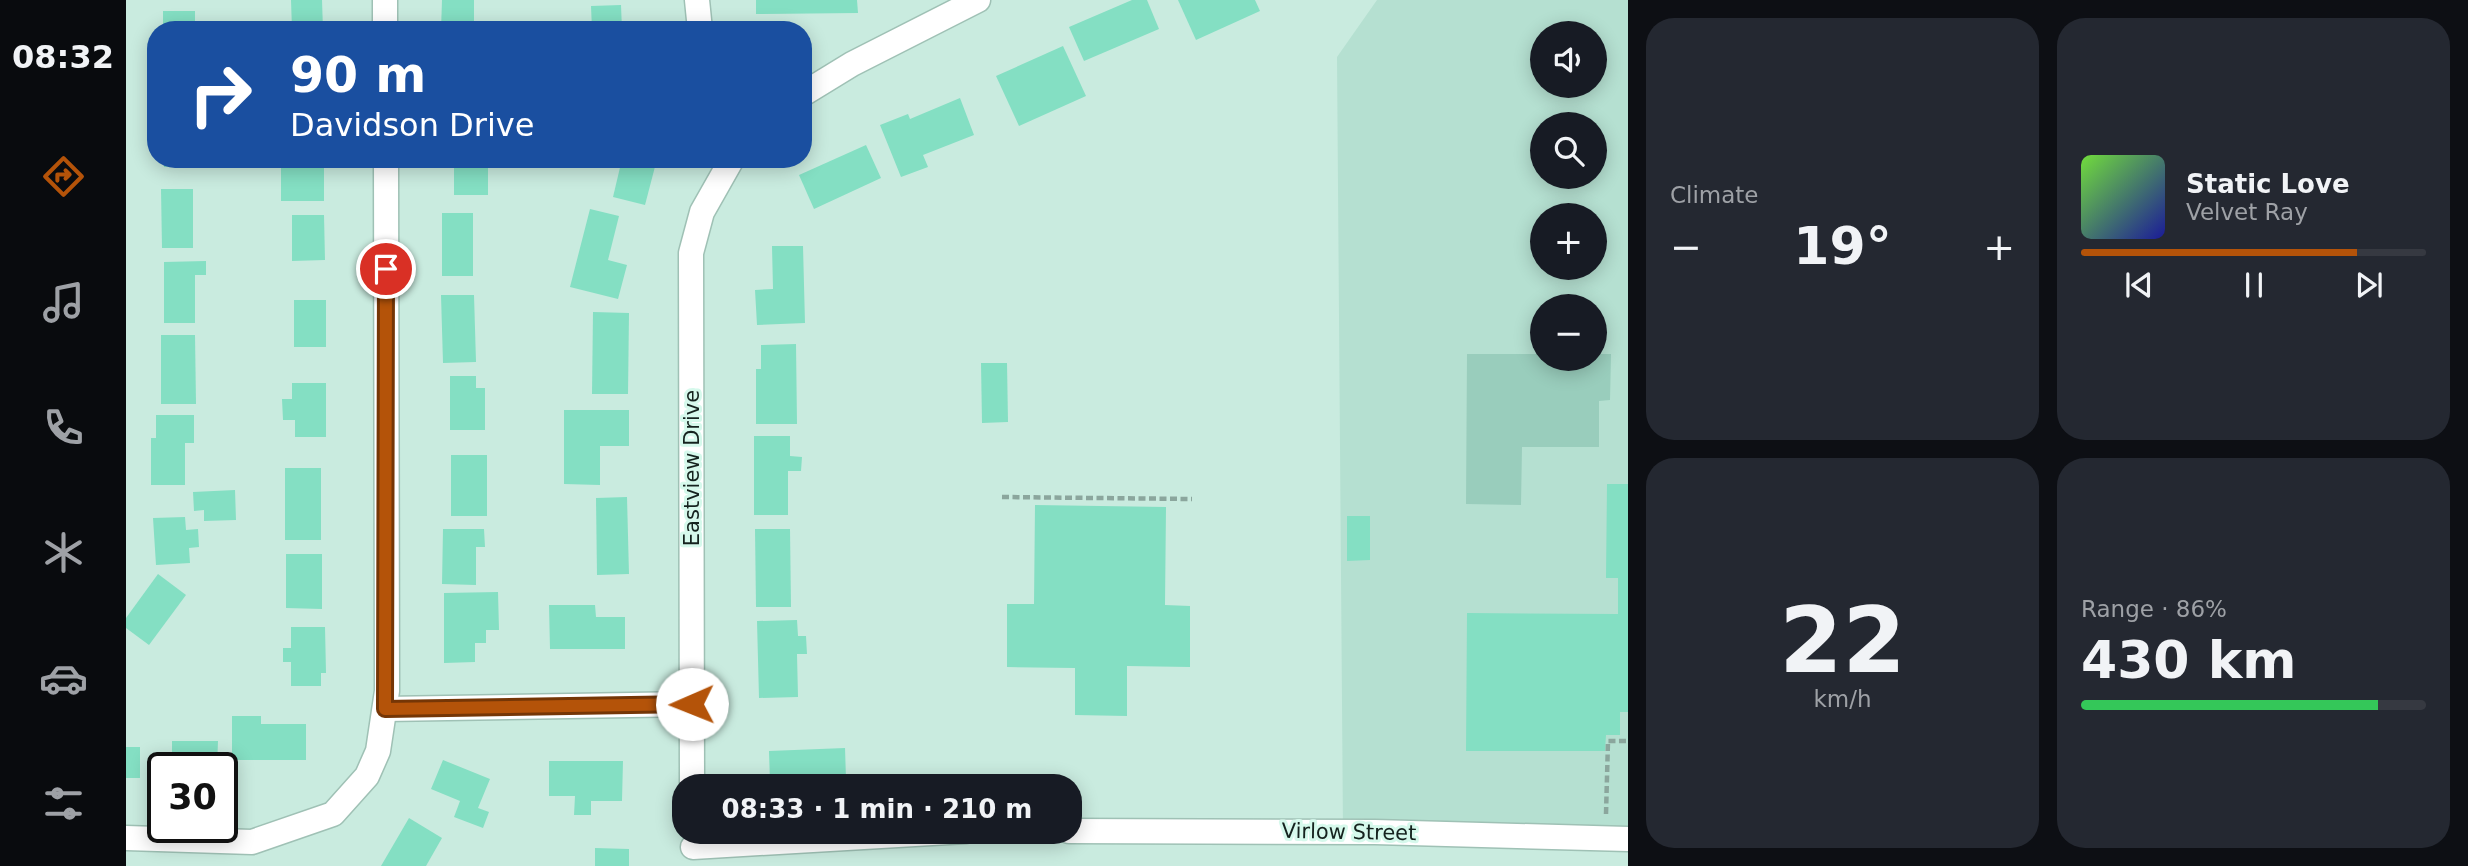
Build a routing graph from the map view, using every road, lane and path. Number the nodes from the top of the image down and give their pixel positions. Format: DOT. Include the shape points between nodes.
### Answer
graph roads {
  1 [pos="385,0"];
  2 [pos="697,0"];
  3 [pos="978,0"];
  4 [pos="385,21"];
  5 [pos="699,21"];
  6 [pos="812,88"];
  7 [pos="386,168"];
  8 [pos="727,168"];
  9 [pos="1002,497"];
  10 [pos="1192,499"];
  11 [pos="692,704"];
  12 [pos="385,709"];
  13 [pos="1628,741"];
  14 [pos="692,774"];
  15 [pos="1606,814"];
  16 [pos="1082,831"];
  17 [pos="126,838"];
  18 [pos="1628,839"];
  19 [pos="757,844"];
  20 [pos="693,848"];
  1 -- 4 [label="street"];
  2 -- 5 [label="street"];
  3 -- 6 [label="street"];
  7 -- 12 [label="street"];
  8 -- 11 [label="street, Eastview Drive" via="702,212 691,253"];
  9 -- 10 [label="path"];
  11 -- 12 [label="street"];
  11 -- 14 [label="street, Eastview Drive"];
  12 -- 17 [label="street" via="379,751 367,776 333,814 251,842"];
  13 -- 15 [label="path" via="1608,741"];
  16 -- 18 [label="street, Virlow Street"];
  19 -- 20 [label="street"];
}
